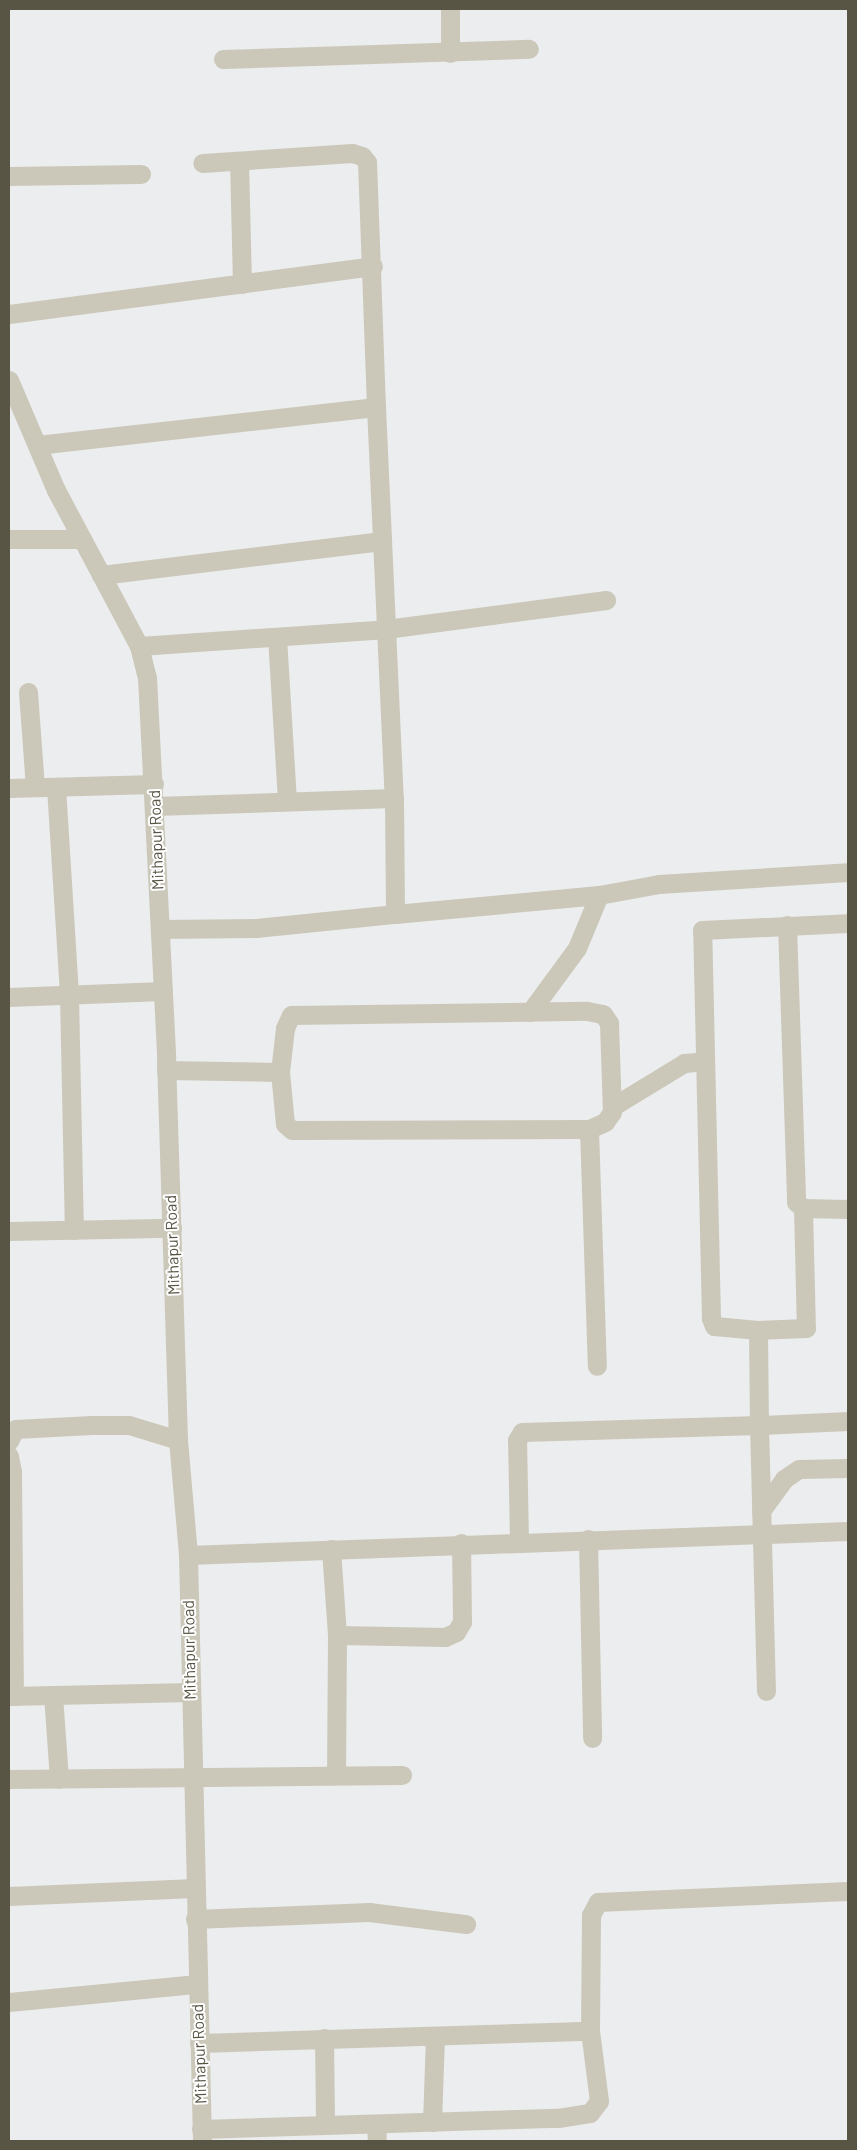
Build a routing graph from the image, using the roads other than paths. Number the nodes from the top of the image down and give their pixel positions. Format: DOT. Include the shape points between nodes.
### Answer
graph roads {
  1 [pos="450,9"];
  2 [pos="529,49"];
  3 [pos="450,52"];
  4 [pos="224,59"];
  5 [pos="239,162"];
  6 [pos="202,163"];
  7 [pos="141,174"];
  8 [pos="9,176"];
  9 [pos="372,266"];
  10 [pos="242,284"];
  11 [pos="9,314"];
  12 [pos="9,380"];
  13 [pos="376,407"];
  14 [pos="17,417"];
  15 [pos="37,445"];
  16 [pos="9,539"];
  17 [pos="82,539"];
  18 [pos="382,541"];
  19 [pos="101,575"];
  20 [pos="606,600"];
  21 [pos="386,629"];
  22 [pos="277,636"];
  23 [pos="139,646"];
  24 [pos="28,692"];
  25 [pos="154,784"];
  26 [pos="35,787"];
  27 [pos="56,787"];
  28 [pos="9,788"];
  29 [pos="394,798"];
  30 [pos="286,801"];
  31 [pos="155,806"];
  32 [pos="848,872"];
  33 [pos="599,895"];
  34 [pos="395,914"];
  35 [pos="848,923"];
  36 [pos="787,925"];
  37 [pos="160,929"];
  38 [pos="163,991"];
  39 [pos="69,995"];
  40 [pos="9,997"];
  41 [pos="530,1012"];
  42 [pos="705,1060"];
  43 [pos="166,1070"];
  44 [pos="280,1072"];
  45 [pos="612,1107"];
  46 [pos="589,1129"];
  47 [pos="803,1208"];
  48 [pos="848,1209"];
  49 [pos="172,1228"];
  50 [pos="74,1230"];
  51 [pos="9,1232"];
  52 [pos="758,1330"];
  53 [pos="597,1366"];
  54 [pos="848,1422"];
  55 [pos="760,1425"];
  56 [pos="178,1440"];
  57 [pos="9,1441"];
  58 [pos="9,1456"];
  59 [pos="848,1468"];
  60 [pos="761,1511"];
  61 [pos="848,1531"];
  62 [pos="761,1534"];
  63 [pos="588,1539"];
  64 [pos="519,1541"];
  65 [pos="461,1543"];
  66 [pos="330,1549"];
  67 [pos="188,1555"];
  68 [pos="337,1635"];
  69 [pos="766,1691"];
  70 [pos="190,1692"];
  71 [pos="53,1695"];
  72 [pos="11,1696"];
  73 [pos="592,1738"];
  74 [pos="336,1775"];
  75 [pos="402,1775"];
  76 [pos="191,1778"];
  77 [pos="9,1779"];
  78 [pos="59,1779"];
  79 [pos="194,1888"];
  80 [pos="848,1891"];
  81 [pos="9,1896"];
  82 [pos="195,1919"];
  83 [pos="466,1924"];
  84 [pos="197,1984"];
  85 [pos="9,2002"];
  86 [pos="590,2031"];
  87 [pos="324,2038"];
  88 [pos="435,2038"];
  89 [pos="199,2043"];
  90 [pos="432,2122"];
  91 [pos="325,2125"];
  92 [pos="377,2132"];
  93 [pos="202,2135"];
  1 -- 3 [label="street"];
  2 -- 3 [label="street"];
  3 -- 4 [label="street"];
  5 -- 6 [label="street"];
  5 -- 9 [label="street" via="352,153 362,156 367,162 370,180"];
  5 -- 10 [label="street"];
  7 -- 8 [label="street"];
  9 -- 10 [label="street"];
  9 -- 13 [label="street"];
  10 -- 11 [label="street"];
  12 -- 14 [label="street, Mithapur Road"];
  13 -- 15 [label="street"];
  13 -- 18 [label="street"];
  14 -- 15 [label="street, Mithapur Road"];
  15 -- 17 [label="street, Mithapur Road"];
  16 -- 17 [label="street"];
  17 -- 19 [label="street, Mithapur Road"];
  18 -- 19 [label="street"];
  18 -- 21 [label="street"];
  19 -- 23 [label="street, Mithapur Road"];
  20 -- 21 [label="street"];
  21 -- 22 [label="street"];
  21 -- 29 [label="street"];
  22 -- 23 [label="street"];
  22 -- 30 [label="street"];
  23 -- 25 [label="street, Mithapur Road" via="147,677"];
  24 -- 26 [label="street"];
  25 -- 27 [label="street"];
  25 -- 31 [label="street, Mithapur Road"];
  26 -- 27 [label="street"];
  26 -- 28 [label="street"];
  27 -- 39 [label="street"];
  29 -- 30 [label="street"];
  29 -- 34 [label="street"];
  30 -- 31 [label="street"];
  31 -- 37 [label="street, Mithapur Road"];
  32 -- 33 [label="street" via="658,884"];
  33 -- 34 [label="street"];
  33 -- 41 [label="street" via="577,948"];
  34 -- 37 [label="street" via="256,928"];
  35 -- 36 [label="street"];
  36 -- 42 [label="street" via="702,930"];
  36 -- 47 [label="street" via="796,1200"];
  37 -- 38 [label="street, Mithapur Road"];
  38 -- 39 [label="street"];
  38 -- 43 [label="street, Mithapur Road"];
  39 -- 40 [label="street"];
  39 -- 50 [label="street"];
  41 -- 44 [label="street" via="291,1015 285,1028"];
  41 -- 45 [label="street" via="587,1011 606,1017"];
  42 -- 45 [label="street" via="684,1064"];
  42 -- 52 [label="street" via="711,1318 717,1328"];
  43 -- 44 [label="street"];
  43 -- 49 [label="street, Mithapur Road"];
  44 -- 46 [label="street" via="285,1124 292,1130"];
  45 -- 46 [label="street" via="610,1119"];
  46 -- 53 [label="street"];
  47 -- 48 [label="street"];
  47 -- 52 [label="street" via="807,1326 802,1330"];
  49 -- 50 [label="street"];
  49 -- 56 [label="street, Mithapur Road"];
  50 -- 51 [label="street"];
  52 -- 55 [label="street"];
  54 -- 55 [label="street"];
  55 -- 60 [label="street"];
  55 -- 64 [label="street" via="522,1432 517,1440"];
  56 -- 57 [label="street" via="129,1425 92,1424 15,1429"];
  56 -- 67 [label="street, Mithapur Road"];
  58 -- 72 [label="street" via="12,1472"];
  59 -- 60 [label="street" via="799,1469 784,1479"];
  60 -- 62 [label="street"];
  61 -- 62 [label="street"];
  62 -- 63 [label="street"];
  62 -- 69 [label="street"];
  63 -- 64 [label="street"];
  63 -- 73 [label="street"];
  64 -- 65 [label="street"];
  65 -- 66 [label="street"];
  65 -- 68 [label="street" via="462,1622 456,1632 445,1637"];
  66 -- 67 [label="street"];
  66 -- 68 [label="street"];
  67 -- 70 [label="street, Mithapur Road"];
  68 -- 74 [label="street"];
  70 -- 71 [label="street"];
  70 -- 76 [label="street, Mithapur Road"];
  71 -- 72 [label="street"];
  71 -- 78 [label="street"];
  74 -- 75 [label="street"];
  74 -- 76 [label="street"];
  76 -- 78 [label="street"];
  76 -- 79 [label="street, Mithapur Road"];
  77 -- 78 [label="street"];
  79 -- 81 [label="street"];
  79 -- 82 [label="street, Mithapur Road"];
  80 -- 86 [label="street" via="598,1902 591,1914"];
  82 -- 83 [label="street" via="368,1912"];
  82 -- 84 [label="street, Mithapur Road"];
  84 -- 85 [label="street"];
  84 -- 89 [label="street, Mithapur Road"];
  86 -- 88 [label="street"];
  86 -- 90 [label="street" via="599,2101 590,2112 558,2118"];
  87 -- 88 [label="street"];
  87 -- 89 [label="street"];
  87 -- 91 [label="street"];
  88 -- 90 [label="street"];
  89 -- 93 [label="street, Mithapur Road"];
  90 -- 92 [label="street"];
  91 -- 92 [label="street"];
  91 -- 93 [label="street"];
}
